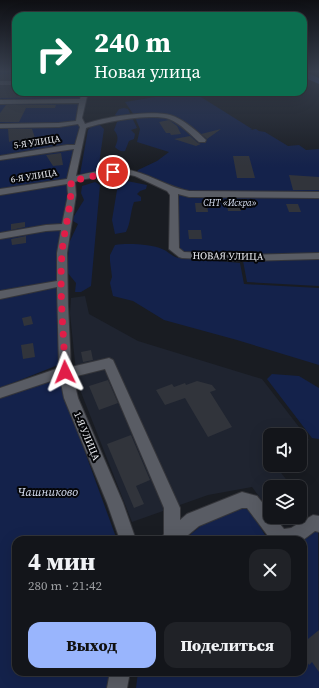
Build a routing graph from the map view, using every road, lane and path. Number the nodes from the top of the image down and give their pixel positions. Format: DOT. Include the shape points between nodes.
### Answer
graph roads {
  1 [pos="83,103"];
  2 [pos="155,108"];
  3 [pos="163,116"];
  4 [pos="81,125"];
  5 [pos="0,126"];
  6 [pos="202,140"];
  7 [pos="78,147"];
  8 [pos="0,158"];
  9 [pos="71,181"];
  10 [pos="171,190"];
  11 [pos="0,192"];
  12 [pos="319,194"];
  13 [pos="66,227"];
  14 [pos="0,236"];
  15 [pos="319,256"];
  16 [pos="62,283"];
  17 [pos="0,295"];
  18 [pos="65,372"];
  19 [pos="0,393"];
  20 [pos="319,524"];
  21 [pos="127,536"];
  22 [pos="171,536"];
  23 [pos="174,536"];
  24 [pos="280,536"];
  25 [pos="293,536"];
  26 [pos="119,676"];
  27 [pos="117,688"];
  1 -- 4 [label="street, 1-Я УЛИЦА" via="79,118"];
  2 -- 3 [label="street"];
  3 -- 4 [label="street"];
  3 -- 6 [label="street" via="170,117"];
  4 -- 5 [label="street"];
  4 -- 7 [label="street, 1-Я УЛИЦА"];
  7 -- 8 [label="street, 5-Я УЛИЦА"];
  7 -- 9 [label="street, 1-Я УЛИЦА"];
  9 -- 10 [label="street" via="121,171"];
  9 -- 11 [label="street, 6-Я УЛИЦА"];
  9 -- 13 [label="street, 1-Я УЛИЦА" via="72,195"];
  10 -- 12 [label="street" via="188,194"];
  10 -- 15 [label="street, НОВАЯ УЛИЦА" via="174,195 174,249 182,255 246,258"];
  13 -- 14 [label="street"];
  13 -- 16 [label="street, 1-Я УЛИЦА" via="62,253"];
  16 -- 17 [label="street"];
  16 -- 18 [label="street, 1-Я УЛИЦА"];
  18 -- 19 [label="street"];
  18 -- 21 [label="street, 1-Я УЛИЦА" via="71,398 116,503"];
  18 -- 22 [label="street" via="76,372 109,363 172,508"];
  20 -- 25 [label="street" via="313,523"];
  23 -- 24 [label="street" via="193,520 242,500 251,501"];
  26 -- 27 [label="street"];
}
